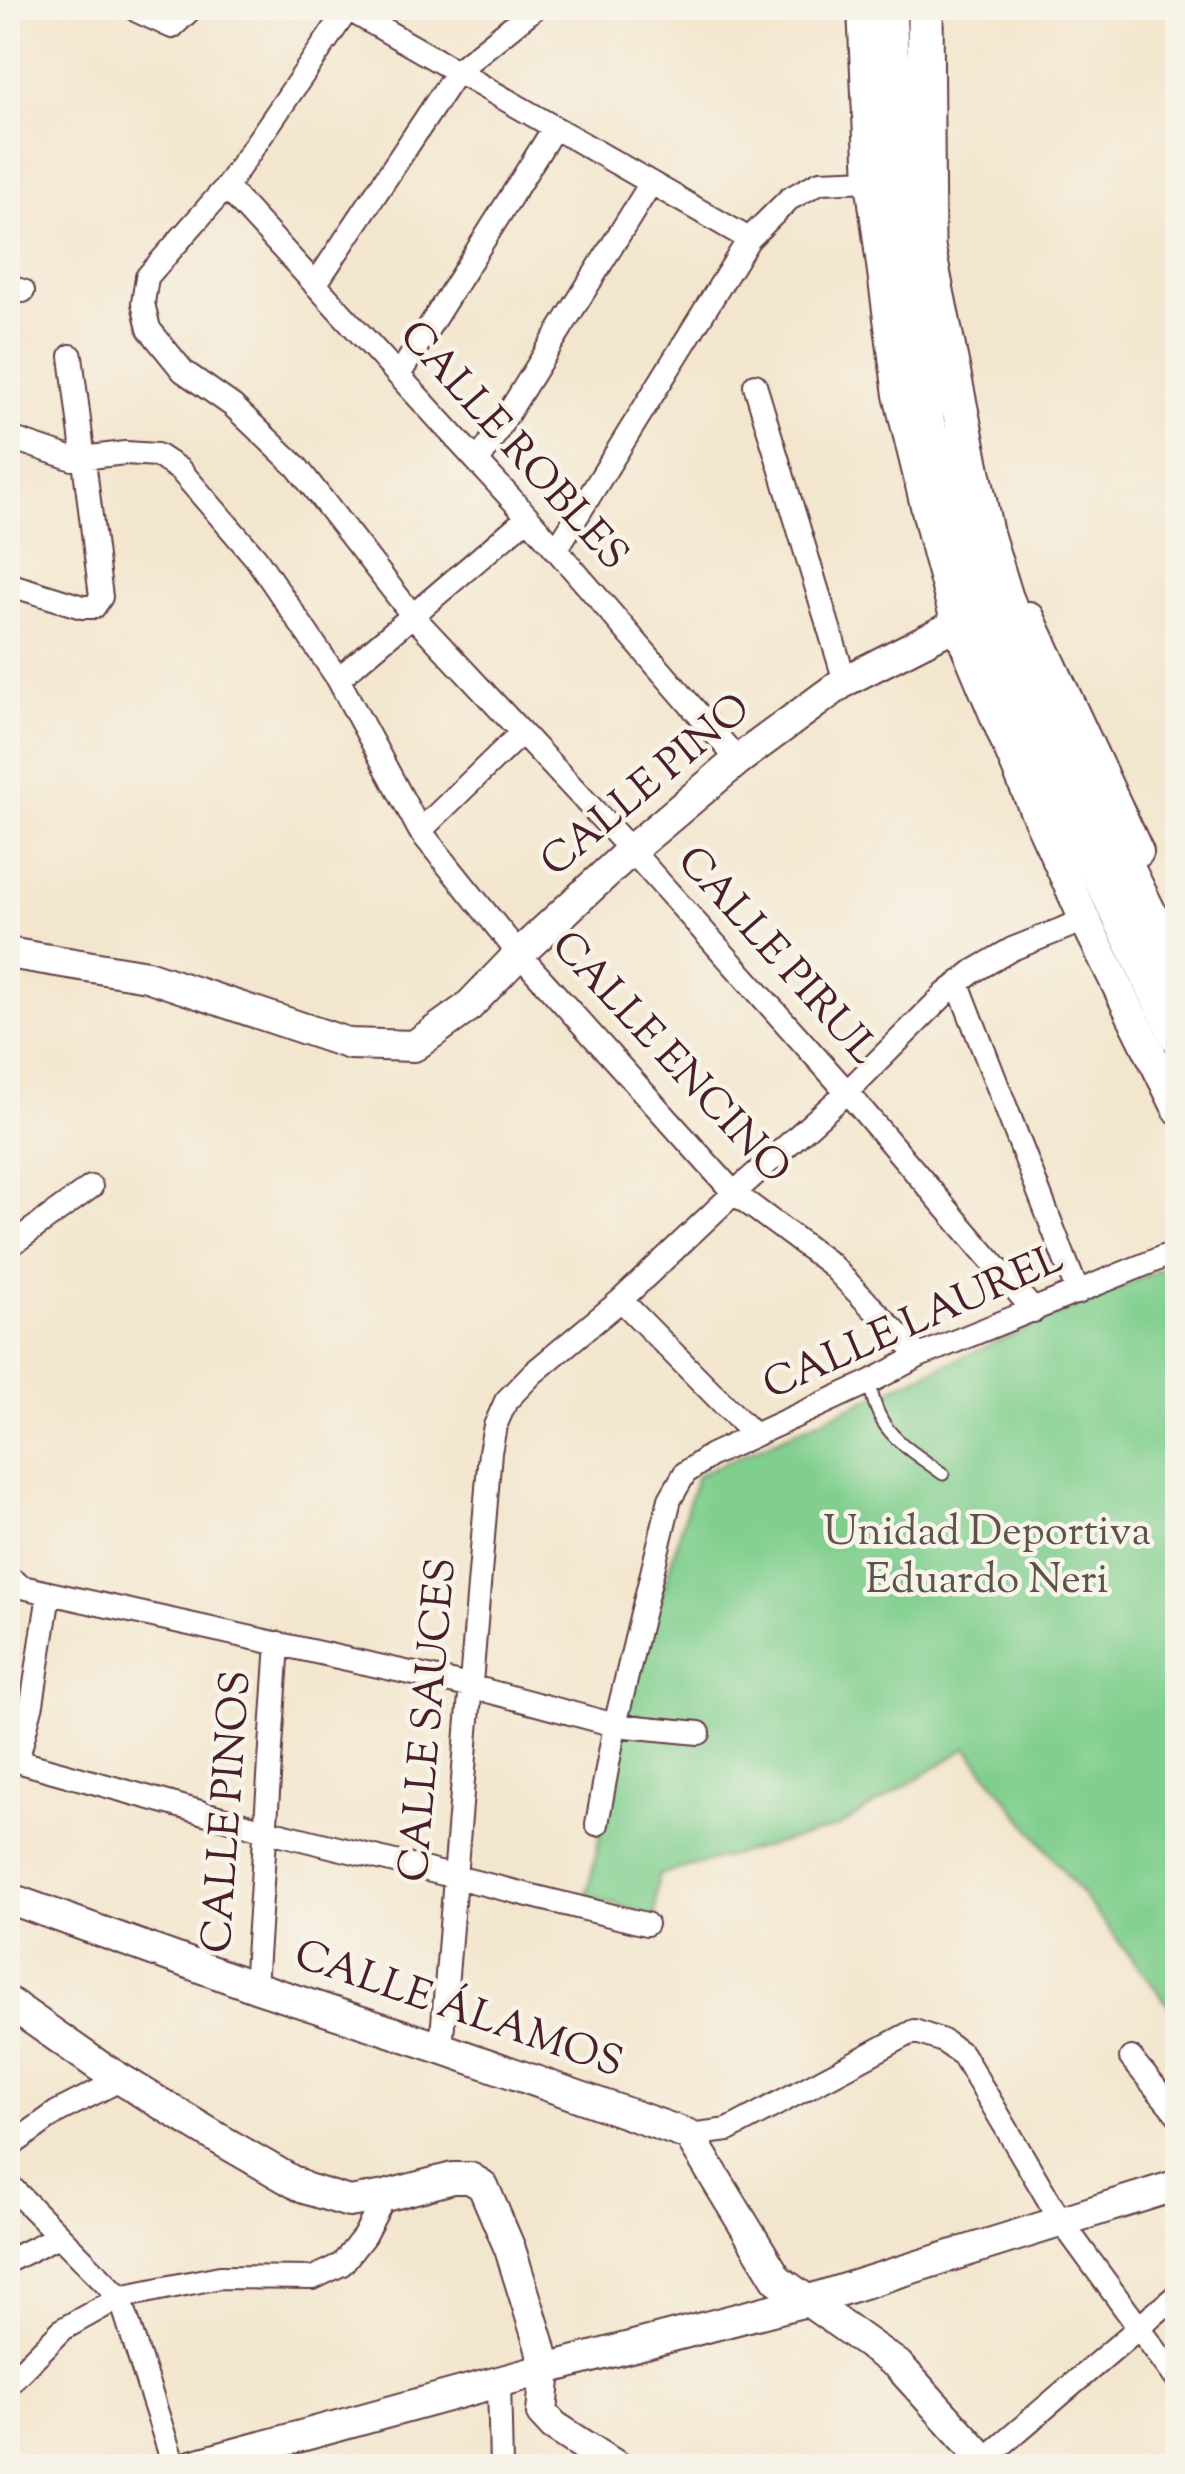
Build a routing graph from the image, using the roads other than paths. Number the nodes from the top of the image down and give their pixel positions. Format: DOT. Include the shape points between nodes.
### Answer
graph roads {
  1 [pos="192,8"];
  2 [pos="347,8"];
  3 [pos="534,8"];
  4 [pos="863,8"];
  5 [pos="888,8"];
  6 [pos="925,8"];
  7 [pos="137,11"];
  8 [pos="458,70"];
  9 [pos="554,128"];
  10 [pos="871,180"];
  11 [pos="651,183"];
  12 [pos="226,188"];
  13 [pos="749,239"];
  14 [pos="315,285"];
  15 [pos="71,356"];
  16 [pos="399,375"];
  17 [pos="755,384"];
  18 [pos="8,437"];
  19 [pos="79,458"];
  20 [pos="478,462"];
  21 [pos="528,516"];
  22 [pos="556,550"];
  23 [pos="8,584"];
  24 [pos="1006,596"];
  25 [pos="413,616"];
  26 [pos="957,624"];
  27 [pos="338,679"];
  28 [pos="845,680"];
  29 [pos="521,733"];
  30 [pos="738,760"];
  31 [pos="420,831"];
  32 [pos="631,850"];
  33 [pos="1085,920"];
  34 [pos="1178,936"];
  35 [pos="8,953"];
  36 [pos="519,954"];
  37 [pos="1178,974"];
  38 [pos="958,984"];
  39 [pos="1178,1036"];
  40 [pos="847,1092"];
  41 [pos="1178,1110"];
  42 [pos="91,1187"];
  43 [pos="734,1193"];
  44 [pos="8,1247"];
  45 [pos="1178,1252"];
  46 [pos="1078,1293"];
  47 [pos="621,1300"];
  48 [pos="1034,1311"];
  49 [pos="920,1356"];
  50 [pos="870,1382"];
  51 [pos="754,1435"];
  52 [pos="943,1474"];
  53 [pos="15,1582"];
  54 [pos="49,1594"];
  55 [pos="278,1643"];
  56 [pos="469,1686"];
  57 [pos="8,1699"];
  58 [pos="32,1704"];
  59 [pos="614,1726"];
  60 [pos="699,1733"];
  61 [pos="597,1824"];
  62 [pos="265,1830"];
  63 [pos="454,1875"];
  64 [pos="8,1898"];
  65 [pos="646,1924"];
  66 [pos="255,1987"];
  67 [pos="8,2002"];
  68 [pos="440,2048"];
  69 [pos="1131,2058"];
  70 [pos="122,2080"];
  71 [pos="1178,2115"];
  72 [pos="689,2135"];
  73 [pos="8,2148"];
  74 [pos="8,2184"];
  75 [pos="1178,2185"];
  76 [pos="384,2196"];
  77 [pos="1060,2221"];
  78 [pos="58,2236"];
  79 [pos="8,2261"];
  80 [pos="1178,2294"];
  81 [pos="120,2297"];
  82 [pos="806,2302"];
  83 [pos="1138,2327"];
  84 [pos="546,2369"];
  85 [pos="1178,2380"];
  86 [pos="500,2382"];
  87 [pos="8,2384"];
  88 [pos="984,2464"];
  89 [pos="174,2466"];
  90 [pos="191,2466"];
  91 [pos="502,2466"];
  92 [pos="616,2466"];
  1 -- 7 [label="street" via="172,27"];
  2 -- 8 [label="street"];
  2 -- 12 [label="street, CALLE PIRUL"];
  3 -- 8 [label="street"];
  4 -- 10 [label="street"];
  5 -- 39 [label="main road" via="900,250 927,425 964,566 1028,727"];
  6 -- 24 [label="main road" via="928,247 985,532"];
  8 -- 9 [label="street"];
  8 -- 14 [label="street"];
  9 -- 11 [label="street"];
  9 -- 16 [label="street"];
  10 -- 13 [label="street" via="820,182 789,198"];
  10 -- 26 [label="street" via="899,395"];
  11 -- 13 [label="street"];
  11 -- 20 [label="street"];
  12 -- 14 [label="street, CALLE ROBLES"];
  12 -- 25 [label="street, CALLE PIRUL" via="147,277 143,304 149,329 183,371 233,406 298,467"];
  13 -- 22 [label="street"];
  14 -- 16 [label="street, CALLE ROBLES"];
  15 -- 19 [label="street"];
  16 -- 20 [label="street, CALLE ROBLES"];
  17 -- 28 [label="street"];
  18 -- 19 [label="street"];
  19 -- 23 [label="street" via="101,597 94,607 82,608"];
  19 -- 27 [label="street, CALLE ENCINO" via="157,455 180,470 256,558"];
  20 -- 21 [label="street, CALLE ROBLES"];
  21 -- 22 [label="street, CALLE ROBLES"];
  21 -- 25 [label="street"];
  22 -- 30 [label="street, CALLE ROBLES"];
  24 -- 34 [label="street" via="1030,618"];
  24 -- 37 [label="main road" via="1054,720"];
  25 -- 27 [label="street"];
  25 -- 29 [label="street, CALLE PIRUL"];
  26 -- 28 [label="street, CALLE PINO"];
  26 -- 33 [label="street"];
  27 -- 31 [label="street, CALLE ENCINO"];
  28 -- 30 [label="street, CALLE PINO"];
  29 -- 31 [label="street"];
  29 -- 32 [label="street, CALLE PIRUL"];
  30 -- 32 [label="street, CALLE PINO"];
  31 -- 36 [label="street, CALLE ENCINO"];
  32 -- 36 [label="street, CALLE PINO"];
  32 -- 40 [label="street, CALLE PIRUL"];
  33 -- 38 [label="street" via="1012,950"];
  33 -- 41 [label="street"];
  35 -- 36 [label="street, CALLE PINO" via="147,976 350,1044 414,1046 467,1008"];
  36 -- 43 [label="street, CALLE ENCINO"];
  38 -- 40 [label="street"];
  38 -- 46 [label="street"];
  40 -- 43 [label="street"];
  40 -- 48 [label="street, CALLE PIRUL"];
  42 -- 44 [label="street"];
  43 -- 47 [label="street"];
  43 -- 49 [label="street, CALLE ENCINO" via="830,1264"];
  45 -- 46 [label="street, CALLE LAUREL"];
  46 -- 48 [label="street, CALLE LAUREL"];
  47 -- 51 [label="street"];
  47 -- 56 [label="street, CALLE SAUCES" via="533,1373 506,1401 495,1426"];
  48 -- 49 [label="street, CALLE LAUREL"];
  49 -- 50 [label="street, CALLE LAUREL"];
  50 -- 51 [label="street, CALLE LAUREL"];
  50 -- 52 [label="lane" via="873,1404 890,1434"];
  51 -- 59 [label="street, CALLE LAUREL" via="685,1473 670,1499"];
  53 -- 54 [label="street"];
  54 -- 55 [label="street"];
  54 -- 58 [label="street"];
  55 -- 56 [label="street"];
  55 -- 62 [label="street, CALLE PINOS"];
  56 -- 59 [label="street"];
  56 -- 63 [label="street, CALLE SAUCES"];
  57 -- 58 [label="street"];
  58 -- 62 [label="street" via="17,1762"];
  59 -- 60 [label="street"];
  59 -- 61 [label="street"];
  62 -- 63 [label="street"];
  62 -- 66 [label="street, CALLE PINOS"];
  63 -- 65 [label="street"];
  63 -- 68 [label="street, CALLE SAUCES"];
  64 -- 66 [label="street, CALLE ÁLAMOS"];
  66 -- 68 [label="street, CALLE ÁLAMOS"];
  67 -- 70 [label="street"];
  68 -- 72 [label="street, CALLE ÁLAMOS"];
  69 -- 71 [label="street"];
  70 -- 73 [label="street" via="57,2112"];
  70 -- 76 [label="street" via="304,2188 349,2202"];
  72 -- 77 [label="street" via="728,2130 914,2031 962,2055"];
  72 -- 82 [label="street" via="777,2280"];
  74 -- 78 [label="street"];
  75 -- 77 [label="street"];
  76 -- 81 [label="street" via="342,2264 312,2278 220,2277"];
  76 -- 84 [label="street" via="453,2178 482,2186 510,2250"];
  77 -- 82 [label="street"];
  77 -- 83 [label="street"];
  78 -- 79 [label="street"];
  78 -- 81 [label="street"];
  80 -- 83 [label="street"];
  81 -- 87 [label="street" via="63,2328"];
  81 -- 89 [label="street"];
  82 -- 84 [label="street"];
  82 -- 88 [label="street" via="898,2365"];
  83 -- 85 [label="street"];
  83 -- 88 [label="street"];
  84 -- 86 [label="street"];
  84 -- 92 [label="street" via="542,2413"];
  86 -- 90 [label="street"];
  86 -- 91 [label="street"];
}
